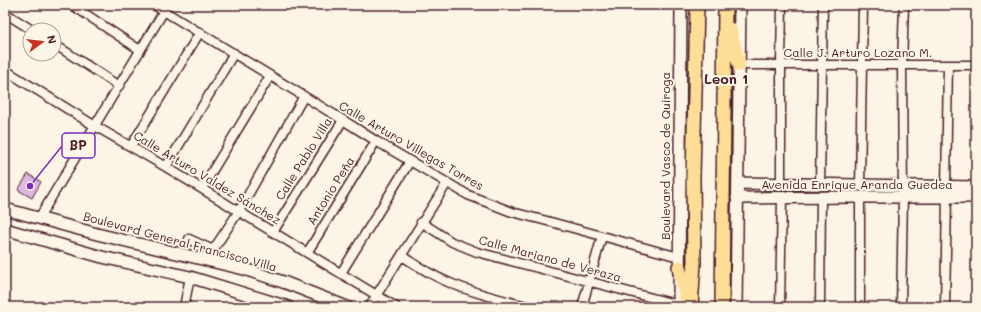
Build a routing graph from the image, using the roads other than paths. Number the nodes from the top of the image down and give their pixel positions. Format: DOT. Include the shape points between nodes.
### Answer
graph roads {
  1 [pos="72,5"];
  2 [pos="154,5"];
  3 [pos="681,5"];
  4 [pos="697,5"];
  5 [pos="740,5"];
  6 [pos="782,5"];
  7 [pos="823,5"];
  8 [pos="863,5"];
  9 [pos="904,5"];
  10 [pos="725,8"];
  11 [pos="164,11"];
  12 [pos="5,13"];
  13 [pos="22,24"];
  14 [pos="200,32"];
  15 [pos="62,49"];
  16 [pos="140,50"];
  17 [pos="234,53"];
  18 [pos="739,64"];
  19 [pos="781,64"];
  20 [pos="822,64"];
  21 [pos="863,65"];
  22 [pos="902,65"];
  23 [pos="948,65"];
  24 [pos="976,65"];
  25 [pos="5,70"];
  26 [pos="270,76"];
  27 [pos="119,86"];
  28 [pos="304,96"];
  29 [pos="343,120"];
  30 [pos="95,126"];
  31 [pos="376,141"];
  32 [pos="131,146"];
  33 [pos="410,162"];
  34 [pos="166,167"];
  35 [pos="447,183"];
  36 [pos="738,183"];
  37 [pos="781,184"];
  38 [pos="820,185"];
  39 [pos="976,187"];
  40 [pos="202,188"];
  41 [pos="860,191"];
  42 [pos="903,192"];
  43 [pos="947,192"];
  44 [pos="821,197"];
  45 [pos="976,197"];
  46 [pos="737,198"];
  47 [pos="782,198"];
  48 [pos="5,209"];
  49 [pos="239,211"];
  50 [pos="39,218"];
  51 [pos="421,222"];
  52 [pos="5,229"];
  53 [pos="273,232"];
  54 [pos="602,236"];
  55 [pos="189,239"];
  56 [pos="213,250"];
  57 [pos="307,253"];
  58 [pos="402,256"];
  59 [pos="202,259"];
  60 [pos="679,262"];
  61 [pos="340,273"];
  62 [pos="190,277"];
  63 [pos="588,282"];
  64 [pos="377,295"];
  65 [pos="684,306"];
  66 [pos="184,307"];
  67 [pos="288,307"];
  68 [pos="347,307"];
  69 [pos="369,307"];
  70 [pos="396,307"];
  71 [pos="530,307"];
  72 [pos="582,307"];
  73 [pos="722,307"];
  74 [pos="736,307"];
  75 [pos="780,307"];
  76 [pos="820,307"];
  77 [pos="860,307"];
  78 [pos="901,307"];
  79 [pos="946,307"];
  1 -- 16 [label="street"];
  2 -- 11 [label="street, Calle Arturo Villegas Torres"];
  3 -- 60 [label="street, Boulevard Vasco de Quiroga"];
  4 -- 65 [label="main road" via="694,263"];
  5 -- 18 [label="street"];
  6 -- 19 [label="street"];
  7 -- 20 [label="street"];
  8 -- 21 [label="street"];
  9 -- 22 [label="street"];
  10 -- 18 [label="main road"];
  10 -- 73 [label="main road"];
  11 -- 14 [label="street, Calle Arturo Villegas Torres"];
  11 -- 16 [label="street"];
  12 -- 13 [label="street"];
  14 -- 17 [label="street, Calle Arturo Villegas Torres"];
  14 -- 32 [label="street"];
  15 -- 27 [label="street"];
  16 -- 27 [label="street"];
  17 -- 26 [label="street, Calle Arturo Villegas Torres"];
  17 -- 34 [label="street"];
  18 -- 19 [label="street, Calle J. Arturo Lozano M."];
  18 -- 36 [label="street"];
  19 -- 20 [label="street, Calle J. Arturo Lozano M."];
  19 -- 37 [label="street"];
  20 -- 21 [label="street, Calle J. Arturo Lozano M."];
  20 -- 38 [label="street"];
  21 -- 22 [label="street, Calle J. Arturo Lozano M."];
  21 -- 41 [label="street"];
  22 -- 23 [label="street, Calle J. Arturo Lozano M."];
  22 -- 42 [label="street"];
  23 -- 24 [label="street, Calle J. Arturo Lozano M."];
  23 -- 43 [label="street"];
  25 -- 30 [label="street, Calle Arturo Valdez Sánchez"];
  26 -- 28 [label="street, Calle Arturo Villegas Torres"];
  26 -- 40 [label="street"];
  27 -- 30 [label="street"];
  28 -- 29 [label="street, Calle Arturo Villegas Torres"];
  28 -- 49 [label="street"];
  29 -- 31 [label="street, Calle Arturo Villegas Torres"];
  29 -- 53 [label="street, Calle Pablo Villa"];
  30 -- 32 [label="street, Calle Arturo Valdez Sánchez"];
  30 -- 50 [label="street"];
  31 -- 33 [label="street, Calle Arturo Villegas Torres"];
  31 -- 57 [label="street, Antonio Peña"];
  32 -- 34 [label="street, Calle Arturo Valdez Sánchez"];
  33 -- 35 [label="street, Calle Arturo Villegas Torres"];
  33 -- 61 [label="street"];
  34 -- 40 [label="street, Calle Arturo Valdez Sánchez"];
  35 -- 51 [label="street"];
  35 -- 54 [label="street, Calle Arturo Villegas Torres" via="468,195 512,212"];
  36 -- 37 [label="street, Avenida Enrique Aranda Guedea"];
  36 -- 46 [label="street"];
  37 -- 38 [label="street, Avenida Enrique Aranda Guedea"];
  38 -- 41 [label="street, Avenida Enrique Aranda Guedea"];
  39 -- 43 [label="street, Avenida Enrique Aranda Guedea"];
  40 -- 49 [label="street, Calle Arturo Valdez Sánchez"];
  41 -- 42 [label="street, Avenida Enrique Aranda Guedea"];
  41 -- 44 [label="street, Avenida Enrique Aranda Guedea"];
  41 -- 77 [label="street"];
  42 -- 43 [label="street, Avenida Enrique Aranda Guedea"];
  42 -- 78 [label="street"];
  43 -- 45 [label="street, Avenida Enrique Aranda Guedea"];
  43 -- 79 [label="street"];
  44 -- 47 [label="street, Avenida Enrique Aranda Guedea"];
  44 -- 76 [label="street"];
  46 -- 47 [label="street, Avenida Enrique Aranda Guedea"];
  46 -- 74 [label="street"];
  47 -- 75 [label="street"];
  48 -- 50 [label="street, Boulevard General Francisco Villa"];
  49 -- 53 [label="street, Calle Arturo Valdez Sánchez"];
  49 -- 56 [label="street"];
  50 -- 59 [label="street, Boulevard General Francisco Villa"];
  51 -- 58 [label="street"];
  51 -- 63 [label="street, Calle Mariano de Veraza" via="452,242 477,252"];
  52 -- 62 [label="street"];
  53 -- 57 [label="street, Calle Arturo Valdez Sánchez"];
  54 -- 60 [label="street, Calle Arturo Villegas Torres"];
  54 -- 63 [label="street"];
  55 -- 56 [label="street"];
  56 -- 59 [label="street"];
  57 -- 61 [label="street, Calle Arturo Valdez Sánchez"];
  58 -- 64 [label="street"];
  58 -- 71 [label="street" via="450,283"];
  59 -- 68 [label="street, Boulevard General Francisco Villa" via="244,269"];
  60 -- 65 [label="main road"];
  61 -- 64 [label="street, Calle Arturo Valdez Sánchez"];
  62 -- 66 [label="street"];
  62 -- 67 [label="street"];
  63 -- 65 [label="street, Calle Mariano de Veraza"];
  63 -- 72 [label="street"];
  64 -- 69 [label="street"];
  64 -- 70 [label="street, Calle Arturo Valdez Sánchez"];
}
